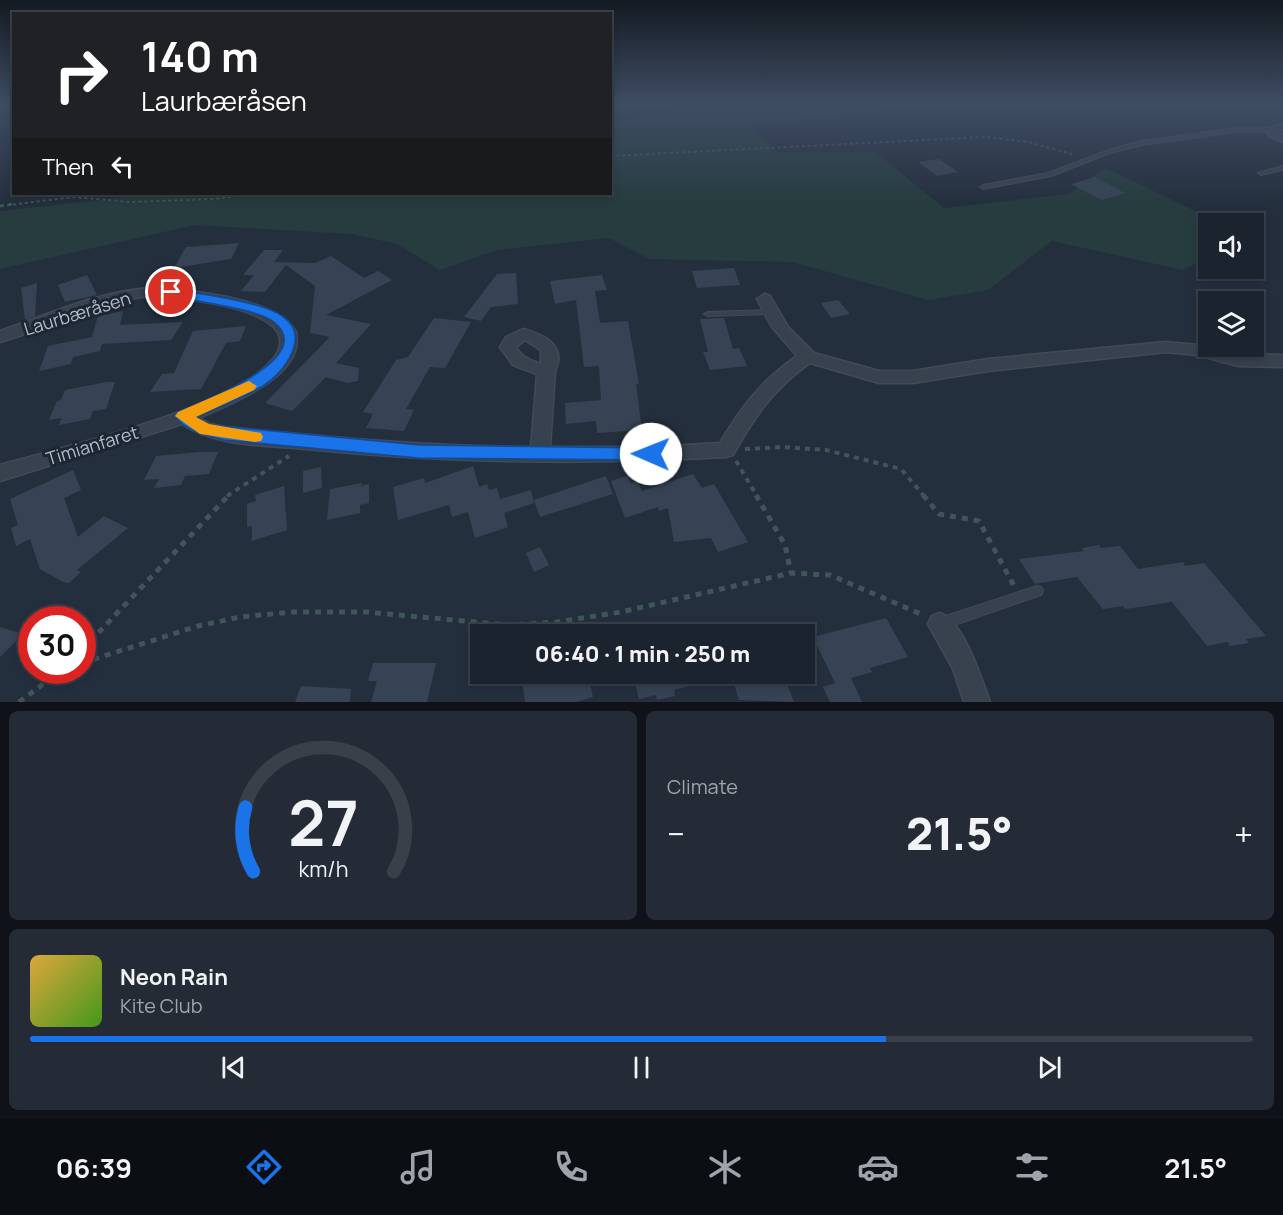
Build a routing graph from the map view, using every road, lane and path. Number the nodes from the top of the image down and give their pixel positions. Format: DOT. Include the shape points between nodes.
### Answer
graph roads {
  1 [pos="969,138"];
  2 [pos="991,138"];
  3 [pos="1180,138"];
  4 [pos="612,156"];
  5 [pos="1092,159"];
  6 [pos="1283,168"];
  7 [pos="1261,173"];
  8 [pos="983,187"];
  9 [pos="245,195"];
  10 [pos="0,206"];
  11 [pos="767,305"];
  12 [pos="708,314"];
  13 [pos="0,337"];
  14 [pos="808,357"];
  15 [pos="1283,361"];
  16 [pos="546,371"];
  17 [pos="183,416"];
  18 [pos="302,441"];
  19 [pos="726,450"];
  20 [pos="540,453"];
  21 [pos="0,473"];
  22 [pos="791,573"];
  23 [pos="1037,591"];
  24 [pos="1020,597"];
  25 [pos="940,624"];
  26 [pos="96,635"];
  27 [pos="96,659"];
  28 [pos="43,684"];
  29 [pos="19,702"];
  30 [pos="977,702"];
  1 -- 4 [label="path"];
  2 -- 5 [label="path" via="1028,142"];
  3 -- 5 [label="lane" via="1142,143"];
  5 -- 8 [label="lane" via="1049,175"];
  6 -- 7 [label="lane"];
  9 -- 10 [label="path" via="130,202 74,197"];
  11 -- 12 [label="lane"];
  11 -- 14 [label="street" via="790,341"];
  13 -- 17 [label="street, Laurbæråsen" via="102,303 146,293 193,295 278,318 288,330 290,345 278,365 259,382"];
  14 -- 15 [label="street" via="879,377 913,377 988,365 1166,347 1238,360"];
  14 -- 19 [label="street" via="760,393"];
  16 -- 20 [label="street"];
  17 -- 18 [label="street" via="205,430"];
  17 -- 21 [label="street, Timianfaret"];
  18 -- 20 [label="street" via="430,452"];
  18 -- 26 [label="path" via="292,454 231,493 210,512"];
  19 -- 20 [label="street"];
  19 -- 22 [label="path" via="742,468 785,545"];
  19 -- 24 [label="path" via="806,448 901,468 939,514 979,521"];
  22 -- 25 [label="path" via="830,575"];
  22 -- 27 [label="path" via="621,612 557,622 508,625 366,612 240,616"];
  23 -- 24 [label="lane"];
  24 -- 25 [label="lane"];
  25 -- 30 [label="street" via="963,663"];
  28 -- 29 [label="path"];
}
